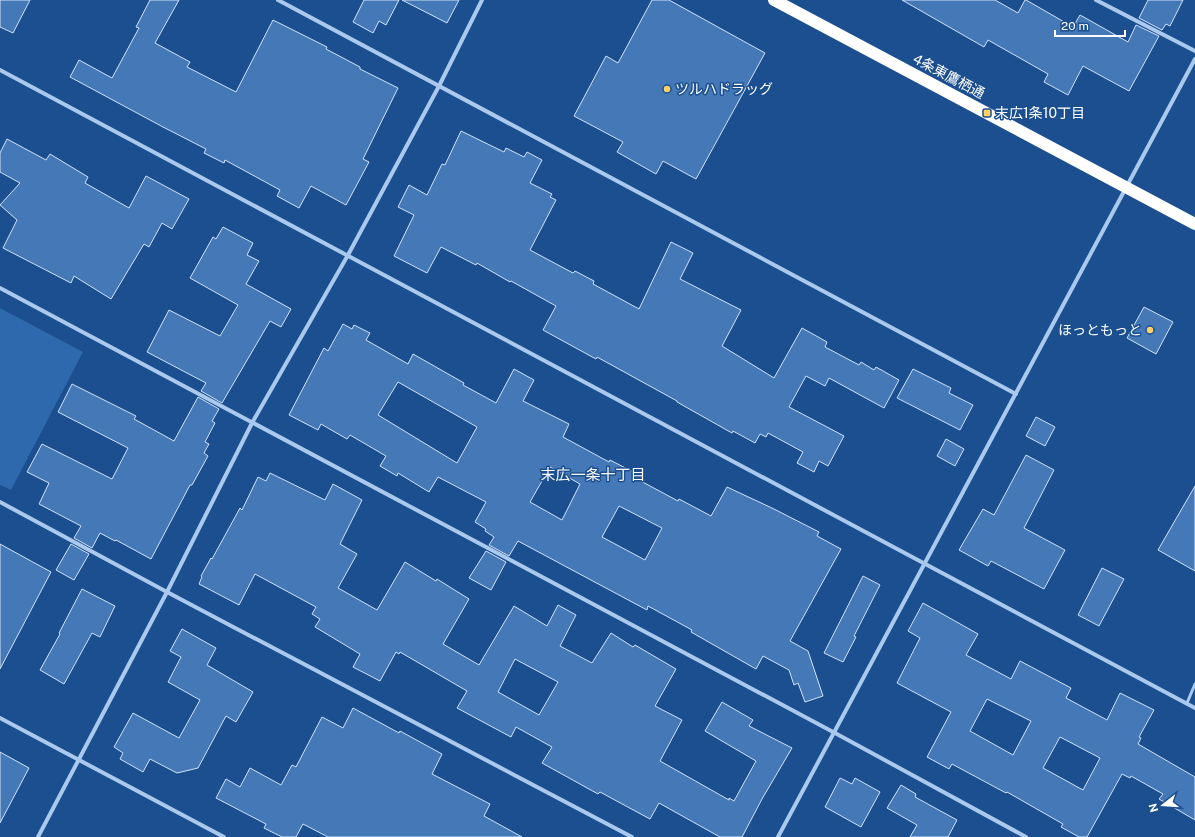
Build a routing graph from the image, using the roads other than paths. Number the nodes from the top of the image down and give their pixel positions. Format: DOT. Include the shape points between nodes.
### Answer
graph roads {
  1 [pos="278,0"];
  2 [pos="482,0"];
  3 [pos="774,0"];
  4 [pos="1096,0"];
  5 [pos="1195,50"];
  6 [pos="1195,59"];
  7 [pos="0,70"];
  8 [pos="439,86"];
  9 [pos="1126,187"];
  10 [pos="1195,224"];
  11 [pos="348,255"];
  12 [pos="0,288"];
  13 [pos="1016,394"];
  14 [pos="252,423"];
  15 [pos="0,502"];
  16 [pos="926,563"];
  17 [pos="167,592"];
  18 [pos="1195,684"];
  19 [pos="1186,703"];
  20 [pos="1195,708"];
  21 [pos="0,718"];
  22 [pos="835,733"];
  23 [pos="79,760"];
  24 [pos="38,837"];
  25 [pos="224,837"];
  26 [pos="632,837"];
  27 [pos="778,837"];
  28 [pos="1026,837"];
  1 -- 8 [label="street"];
  2 -- 8 [label="street"];
  3 -- 9 [label="highway, 4条東鷹栖通"];
  4 -- 5 [label="street"];
  6 -- 9 [label="street"];
  7 -- 11 [label="street"];
  8 -- 11 [label="street"];
  8 -- 13 [label="street"];
  9 -- 10 [label="highway, 4条東鷹栖通"];
  9 -- 13 [label="street"];
  11 -- 14 [label="street"];
  11 -- 16 [label="street"];
  12 -- 14 [label="street"];
  13 -- 16 [label="street"];
  14 -- 17 [label="street"];
  14 -- 22 [label="street"];
  15 -- 17 [label="street"];
  16 -- 19 [label="street"];
  16 -- 22 [label="street"];
  17 -- 23 [label="street"];
  17 -- 26 [label="street"];
  18 -- 19 [label="lane"];
  19 -- 20 [label="street"];
  21 -- 23 [label="street"];
  22 -- 27 [label="street"];
  22 -- 28 [label="street"];
  23 -- 24 [label="street"];
  23 -- 25 [label="street"];
}
